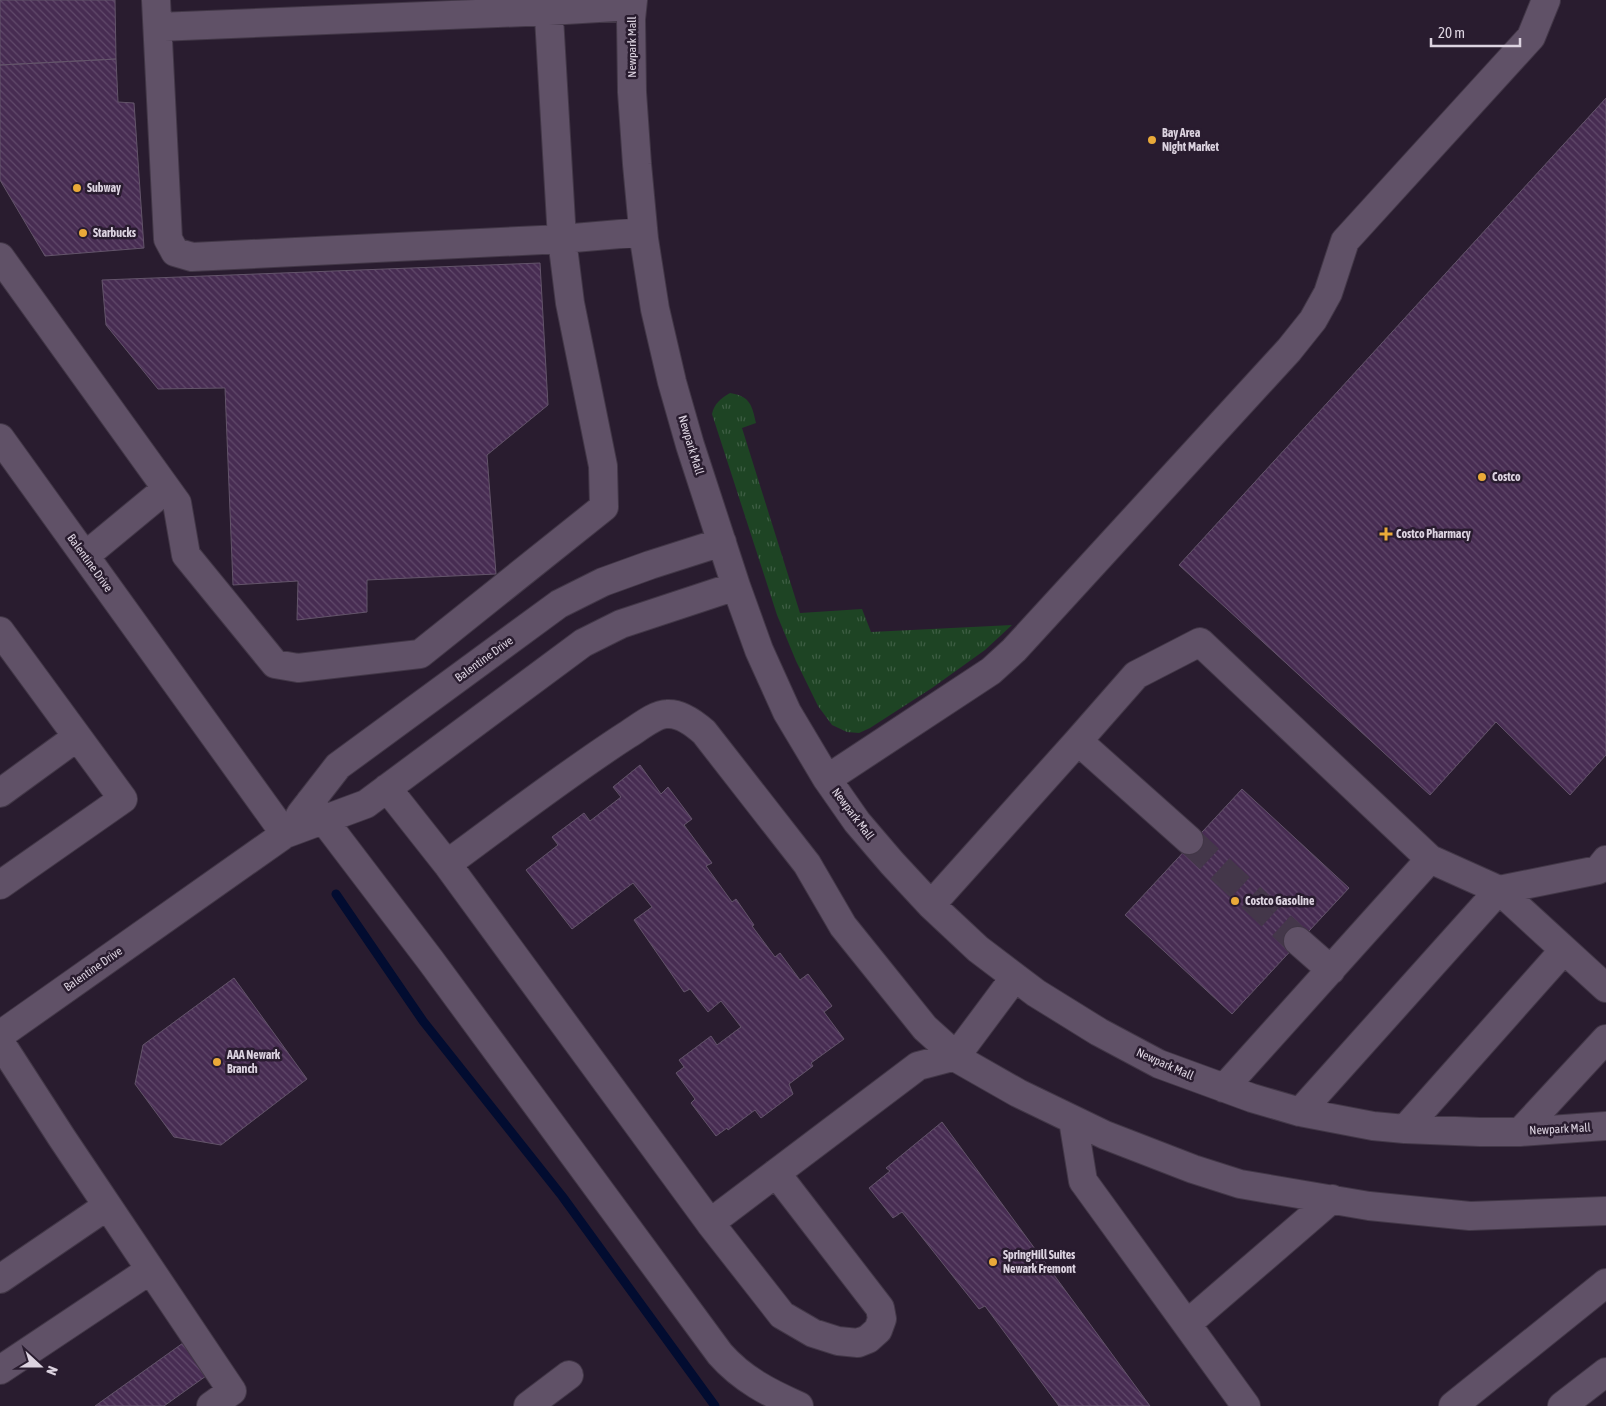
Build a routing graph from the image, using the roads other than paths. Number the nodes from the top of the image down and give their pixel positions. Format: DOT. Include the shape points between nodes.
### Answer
graph roads {
  1 [pos="156,0"];
  2 [pos="1546,0"];
  3 [pos="633,3"];
  4 [pos="548,6"];
  5 [pos="158,27"];
  6 [pos="643,232"];
  7 [pos="562,239"];
  8 [pos="0,257"];
  9 [pos="0,438"];
  10 [pos="166,489"];
  11 [pos="722,542"];
  12 [pos="85,556"];
  13 [pos="736,586"];
  14 [pos="0,631"];
  15 [pos="77,737"];
  16 [pos="1078,741"];
  17 [pos="827,779"];
  18 [pos="388,788"];
  19 [pos="0,793"];
  20 [pos="317,811"];
  21 [pos="285,834"];
  22 [pos="1189,840"];
  23 [pos="1430,859"];
  24 [pos="446,864"];
  25 [pos="1603,869"];
  26 [pos="0,885"];
  27 [pos="1499,890"];
  28 [pos="931,905"];
  29 [pos="1298,940"];
  30 [pos="1564,950"];
  31 [pos="1331,970"];
  32 [pos="1015,977"];
  33 [pos="1606,988"];
  34 [pos="0,1035"];
  35 [pos="1606,1039"];
  36 [pos="0,1042"];
  37 [pos="956,1056"];
  38 [pos="1224,1088"];
  39 [pos="1300,1112"];
  40 [pos="1073,1120"];
  41 [pos="1606,1126"];
  42 [pos="1405,1129"];
  43 [pos="1520,1132"];
  44 [pos="776,1173"];
  45 [pos="1332,1199"];
  46 [pos="107,1206"];
  47 [pos="1606,1211"];
  48 [pos="710,1223"];
  49 [pos="150,1270"];
  50 [pos="0,1279"];
  51 [pos="1606,1283"];
  52 [pos="1187,1324"];
  53 [pos="0,1370"];
  54 [pos="1606,1372"];
  55 [pos="569,1375"];
  56 [pos="211,1406"];
  57 [pos="528,1406"];
  58 [pos="799,1406"];
  59 [pos="1246,1406"];
  60 [pos="1453,1406"];
  61 [pos="1562,1406"];
  1 -- 5 [label="street"];
  2 -- 17 [label="street" via="1531,37 1345,241 1328,293 1307,328 1014,650 991,671"];
  3 -- 4 [label="street"];
  3 -- 6 [label="street, Newpark Mall" via="632,92"];
  4 -- 5 [label="street"];
  4 -- 7 [label="street"];
  5 -- 7 [label="street" via="168,239 175,252 192,257"];
  6 -- 7 [label="street"];
  6 -- 11 [label="street, Newpark Mall" via="655,309 672,382"];
  7 -- 10 [label="street" via="570,304 603,466 604,507 420,654 298,668 275,664 186,555 177,503"];
  8 -- 10 [label="street"];
  9 -- 12 [label="street, Balentine Drive"];
  10 -- 12 [label="street"];
  11 -- 13 [label="street, Newpark Mall"];
  11 -- 20 [label="street, Balentine Drive" via="603,582 559,604 338,766"];
  12 -- 21 [label="street, Balentine Drive"];
  13 -- 17 [label="street, Newpark Mall" via="759,650 787,712"];
  13 -- 18 [label="street" via="621,624 583,643"];
  14 -- 15 [label="street"];
  15 -- 19 [label="street"];
  15 -- 26 [label="street" via="122,799"];
  16 -- 22 [label="street"];
  16 -- 23 [label="street" via="1136,674 1200,642"];
  16 -- 28 [label="street"];
  17 -- 28 [label="street, Newpark Mall" via="857,822"];
  18 -- 20 [label="street" via="366,804"];
  18 -- 24 [label="street"];
  20 -- 21 [label="street, Balentine Drive"];
  20 -- 58 [label="street" via="720,1354 745,1378"];
  21 -- 34 [label="street, Balentine Drive"];
  23 -- 27 [label="street"];
  23 -- 31 [label="street"];
  24 -- 37 [label="street" via="606,748 652,719 667,714 691,721 704,732 807,864 843,926 925,1028"];
  24 -- 48 [label="street"];
  25 -- 27 [label="street"];
  27 -- 30 [label="street"];
  27 -- 39 [label="street"];
  28 -- 32 [label="street, Newpark Mall" via="978,949"];
  29 -- 31 [label="street"];
  30 -- 33 [label="street"];
  30 -- 42 [label="street"];
  31 -- 38 [label="street"];
  32 -- 37 [label="street"];
  32 -- 38 [label="street, Newpark Mall" via="1099,1032 1159,1064"];
  35 -- 43 [label="street"];
  36 -- 46 [label="street"];
  37 -- 40 [label="street" via="1018,1093"];
  37 -- 44 [label="street" via="918,1066"];
  38 -- 39 [label="street, Newpark Mall"];
  39 -- 42 [label="street, Newpark Mall"];
  40 -- 45 [label="street" via="1193,1169 1240,1184"];
  40 -- 52 [label="street" via="1083,1181"];
  41 -- 43 [label="street, Newpark Mall"];
  42 -- 43 [label="street, Newpark Mall"];
  44 -- 48 [label="street"];
  44 -- 48 [label="street" via="880,1308 882,1319 878,1330 868,1339 858,1343 838,1341 813,1333 782,1315"];
  45 -- 47 [label="street" via="1470,1216"];
  45 -- 52 [label="street"];
  46 -- 49 [label="street"];
  46 -- 50 [label="street"];
  49 -- 53 [label="street"];
  49 -- 56 [label="street" via="232,1392"];
  51 -- 60 [label="street"];
  52 -- 59 [label="street"];
  54 -- 61 [label="street"];
  55 -- 57 [label="street"];
}
